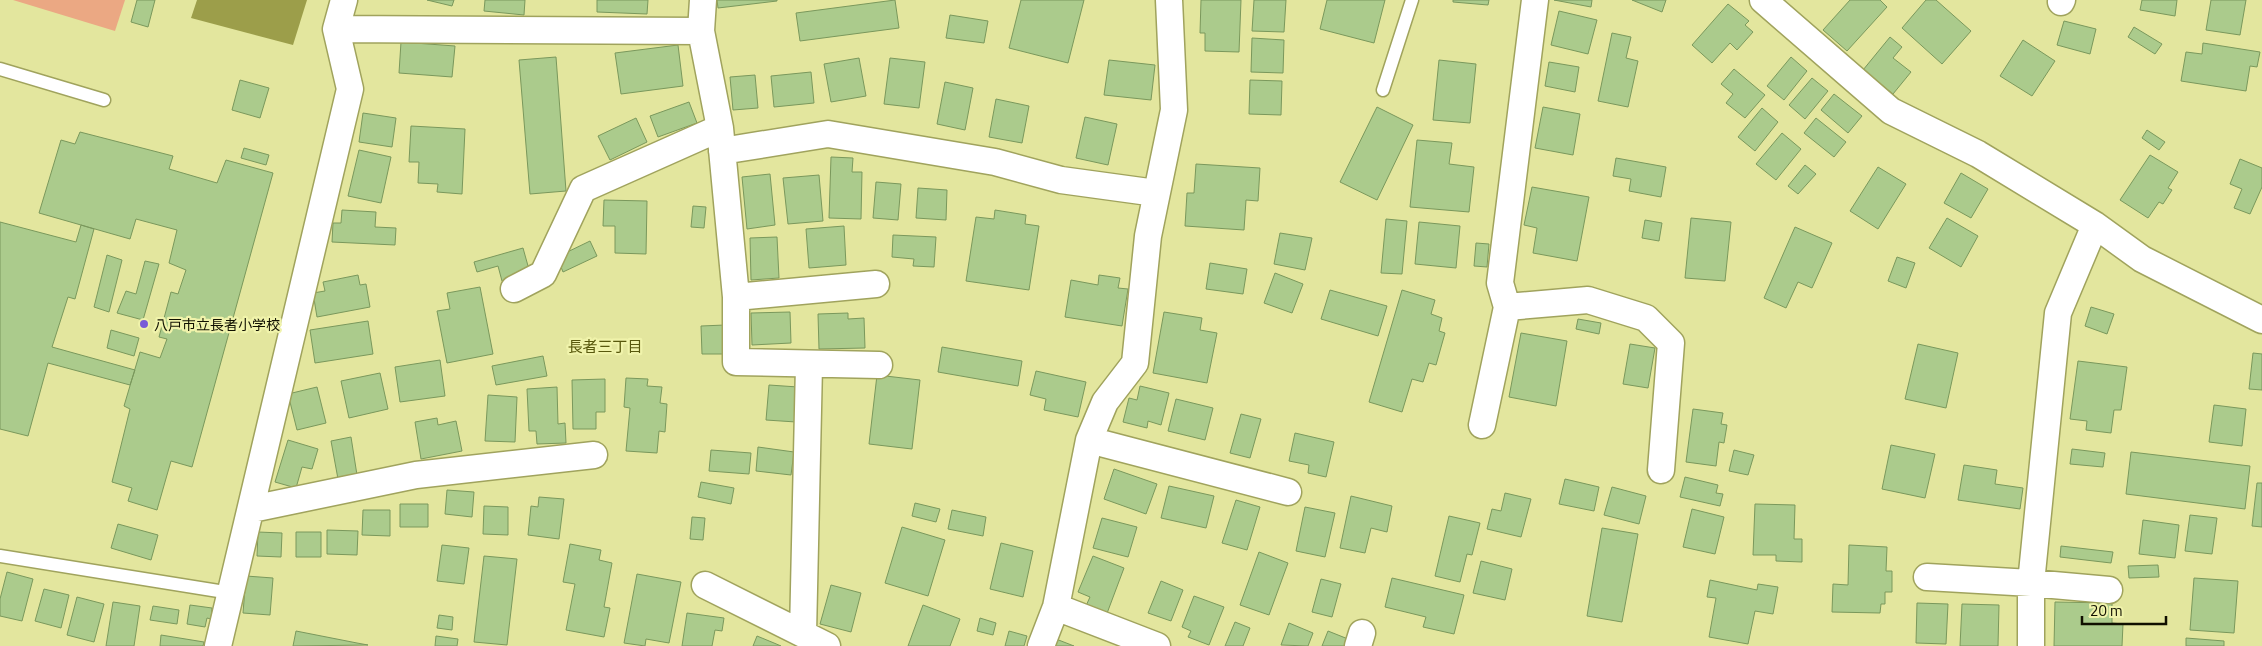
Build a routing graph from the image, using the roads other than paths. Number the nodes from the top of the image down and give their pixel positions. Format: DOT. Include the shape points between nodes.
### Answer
graph roads {
  1 [pos="344,0"];
  2 [pos="703,0"];
  3 [pos="1169,0"];
  4 [pos="1412,0"];
  5 [pos="1535,0"];
  6 [pos="1763,0"];
  7 [pos="336,29"];
  8 [pos="701,31"];
  9 [pos="0,69"];
  10 [pos="1383,90"];
  11 [pos="104,100"];
  12 [pos="721,140"];
  13 [pos="1156,193"];
  14 [pos="2096,225"];
  15 [pos="876,284"];
  16 [pos="514,289"];
  17 [pos="736,297"];
  18 [pos="1507,307"];
  19 [pos="2262,320"];
  20 [pos="809,365"];
  21 [pos="879,365"];
  22 [pos="1482,425"];
  23 [pos="1089,440"];
  24 [pos="594,455"];
  25 [pos="1661,470"];
  26 [pos="1288,492"];
  27 [pos="252,509"];
  28 [pos="0,556"];
  29 [pos="1926,578"];
  30 [pos="2032,582"];
  31 [pos="705,585"];
  32 [pos="2109,590"];
  33 [pos="231,593"];
  34 [pos="1056,607"];
  35 [pos="803,634"];
  36 [pos="218,646"];
  37 [pos="827,646"];
  38 [pos="1041,646"];
  39 [pos="1157,646"];
  40 [pos="2031,646"];
  1 -- 7 [label="street"];
  2 -- 8 [label="street"];
  3 -- 13 [label="street" via="1174,110"];
  4 -- 10 [label="lane"];
  5 -- 18 [label="street" via="1500,283"];
  6 -- 14 [label="street" via="1891,111 1978,154"];
  7 -- 8 [label="street"];
  7 -- 27 [label="street" via="350,89"];
  8 -- 12 [label="street"];
  9 -- 11 [label="lane"];
  12 -- 13 [label="street" via="828,134 995,162 1061,180"];
  12 -- 16 [label="street" via="583,189 543,274"];
  12 -- 17 [label="street"];
  13 -- 23 [label="street" via="1148,236 1135,363 1105,402"];
  14 -- 19 [label="street" via="2142,259"];
  14 -- 30 [label="street" via="2058,313"];
  15 -- 17 [label="street"];
  17 -- 20 [label="street" via="736,362"];
  18 -- 22 [label="street"];
  18 -- 25 [label="street" via="1588,300 1646,318 1672,344"];
  20 -- 21 [label="street"];
  20 -- 35 [label="street"];
  23 -- 26 [label="street"];
  23 -- 34 [label="street"];
  24 -- 27 [label="street" via="416,475"];
  27 -- 33 [label="street"];
  28 -- 33 [label="lane"];
  29 -- 30 [label="street"];
  30 -- 32 [label="street"];
  30 -- 40 [label="street"];
  31 -- 35 [label="street"];
  33 -- 36 [label="street"];
  34 -- 38 [label="street"];
  34 -- 39 [label="street"];
  35 -- 37 [label="street"];
}
